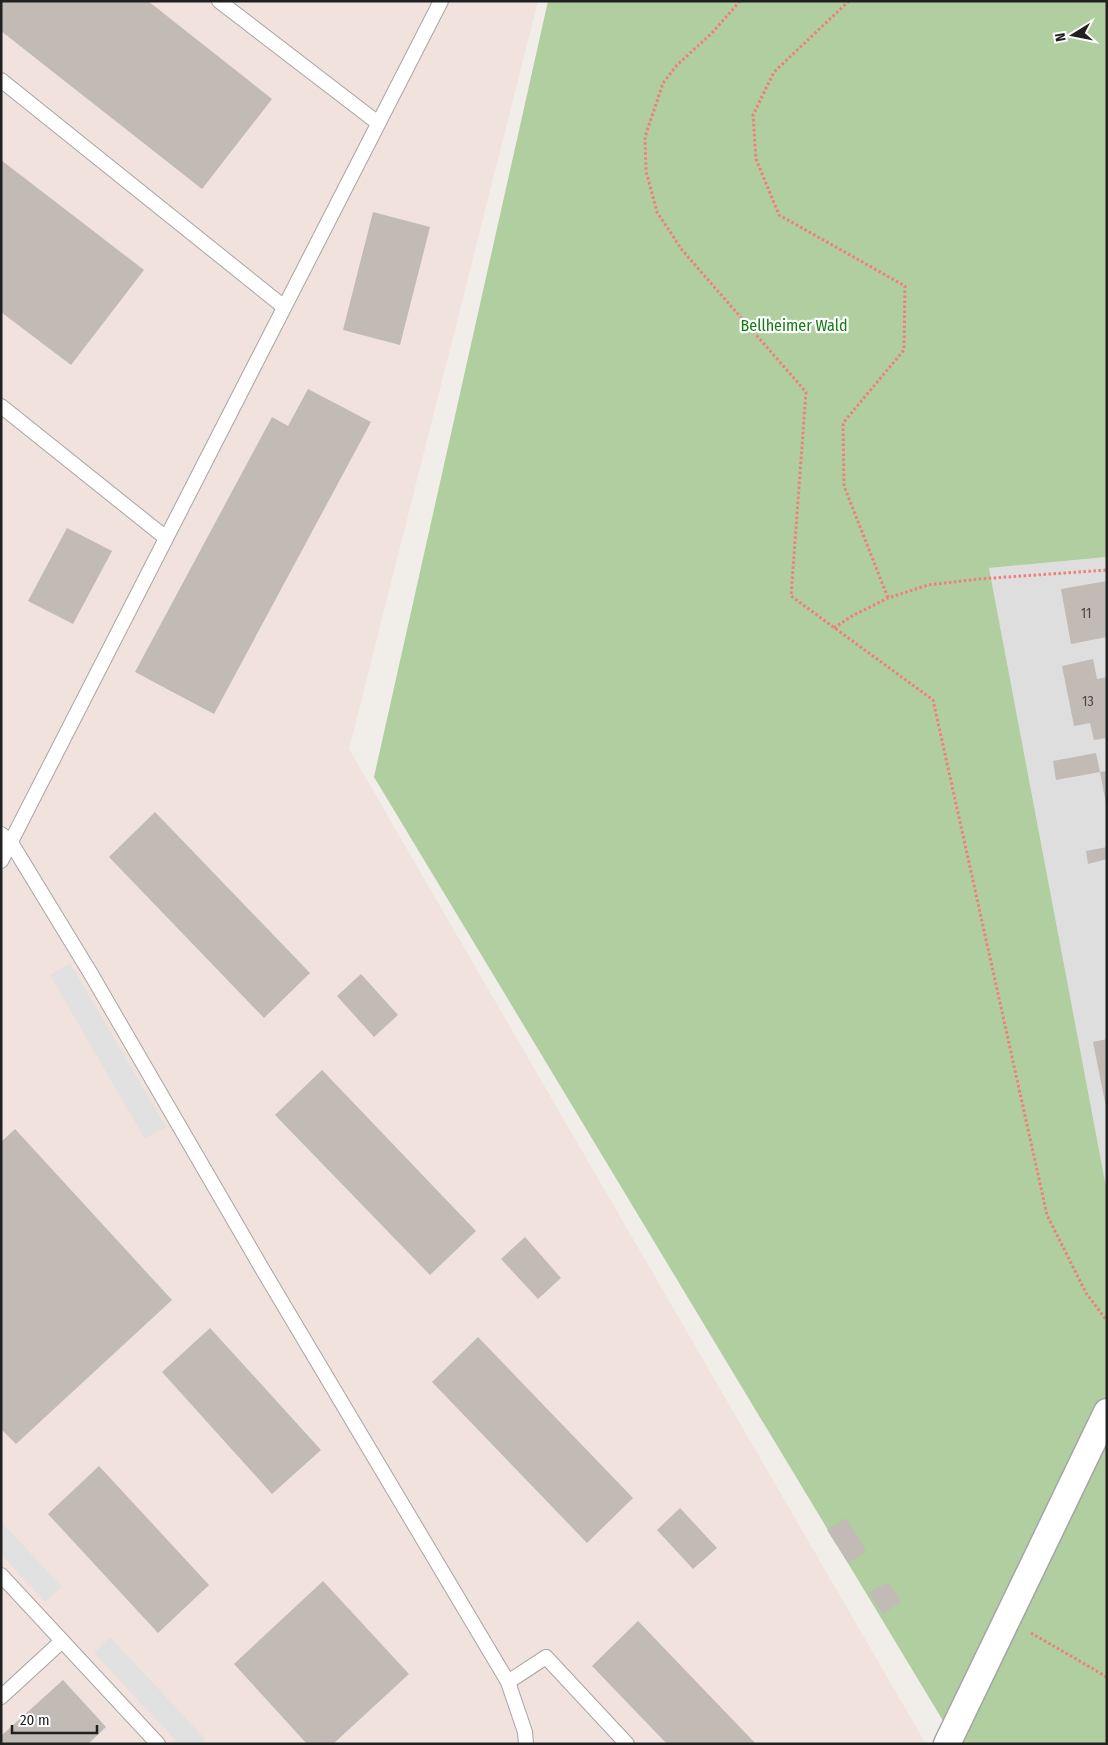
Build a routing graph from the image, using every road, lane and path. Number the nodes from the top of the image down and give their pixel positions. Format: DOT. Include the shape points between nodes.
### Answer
graph roads {
  1 [pos="219,1"];
  2 [pos="440,1"];
  3 [pos="740,1"];
  4 [pos="849,1"];
  5 [pos="1,80"];
  6 [pos="378,123"];
  7 [pos="284,307"];
  8 [pos="1,406"];
  9 [pos="166,538"];
  10 [pos="1107,570"];
  11 [pos="888,598"];
  12 [pos="834,628"];
  13 [pos="6,837"];
  14 [pos="1,861"];
  15 [pos="1107,1321"];
  16 [pos="1107,1412"];
  17 [pos="1,1575"];
  18 [pos="1026,1630"];
  19 [pos="62,1641"];
  20 [pos="1107,1677"];
  21 [pos="508,1682"];
  22 [pos="1,1697"];
  23 [pos="158,1744"];
  24 [pos="526,1744"];
  25 [pos="627,1744"];
  26 [pos="947,1744"];
  1 -- 6 [label="lane"];
  2 -- 6 [label="lane"];
  3 -- 12 [label="path" via="712,33 676,65 663,83 645,137 646,171 658,212 682,250 806,392 791,596"];
  4 -- 11 [label="path" via="774,72 753,115 756,159 779,215 905,286 904,350 843,423 844,486"];
  5 -- 7 [label="lane"];
  6 -- 7 [label="lane"];
  7 -- 9 [label="lane"];
  8 -- 9 [label="lane"];
  9 -- 13 [label="lane"];
  10 -- 11 [label="path" via="928,585"];
  11 -- 12 [label="path"];
  12 -- 15 [label="path" via="934,700 1047,1215 1086,1293"];
  13 -- 14 [label="lane"];
  13 -- 21 [label="lane" via="91,974"];
  16 -- 26 [label="street"];
  17 -- 19 [label="lane"];
  18 -- 20 [label="path"];
  19 -- 22 [label="lane"];
  19 -- 23 [label="lane"];
  21 -- 24 [label="lane"];
  21 -- 25 [label="lane" via="546,1657"];
}
